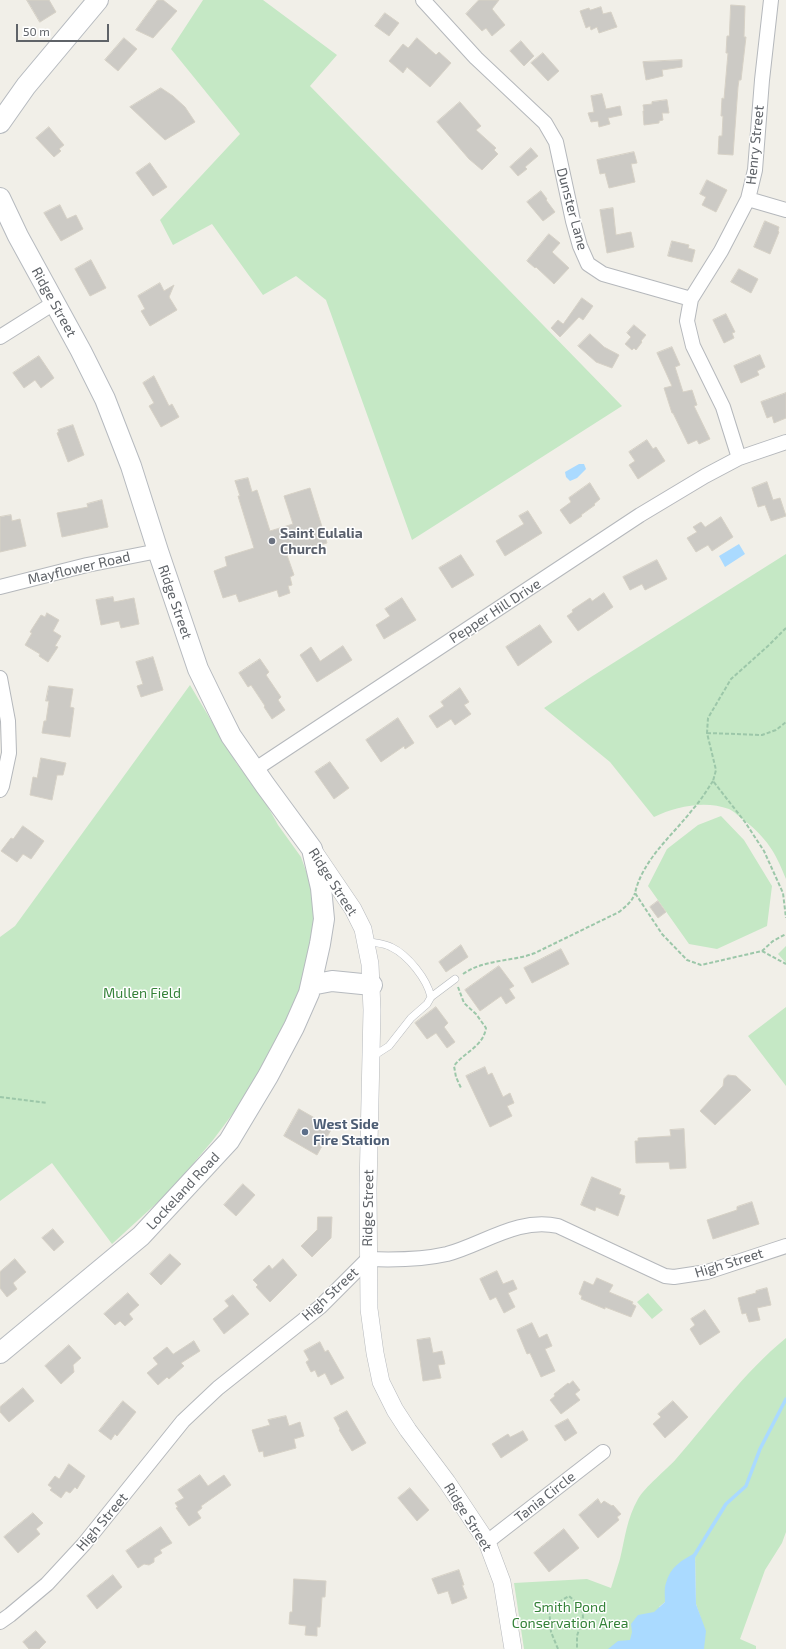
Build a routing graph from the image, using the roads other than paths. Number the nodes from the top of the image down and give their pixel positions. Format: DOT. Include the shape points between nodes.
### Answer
graph roads {
  1 [pos="98,0"];
  2 [pos="771,0"];
  3 [pos="428,2"];
  4 [pos="0,123"];
  5 [pos="0,198"];
  6 [pos="748,199"];
  7 [pos="786,210"];
  8 [pos="691,299"];
  9 [pos="54,303"];
  10 [pos="0,337"];
  11 [pos="786,442"];
  12 [pos="739,458"];
  13 [pos="158,551"];
  14 [pos="0,588"];
  15 [pos="0,678"];
  16 [pos="254,770"];
  17 [pos="0,790"];
  18 [pos="312,848"];
  19 [pos="366,941"];
  20 [pos="455,979"];
  21 [pos="311,985"];
  22 [pos="372,985"];
  23 [pos="431,997"];
  24 [pos="372,1057"];
  25 [pos="786,1246"];
  26 [pos="368,1259"];
  27 [pos="0,1353"];
  28 [pos="603,1452"];
  29 [pos="487,1542"];
  30 [pos="0,1622"];
  31 [pos="513,1649"];
  1 -- 4 [label="main road" via="26,86"];
  2 -- 6 [label="street, Henry Street" via="755,170"];
  3 -- 8 [label="street, Dunster Lane" via="476,58 545,123 556,142 573,221 588,264 603,274"];
  5 -- 9 [label="main road, Ridge Street"];
  6 -- 7 [label="street"];
  6 -- 8 [label="street, Henry Street" via="721,251"];
  8 -- 12 [label="street" via="687,321 693,346 723,407"];
  9 -- 10 [label="street"];
  9 -- 13 [label="main road, Ridge Street" via="105,399 131,466"];
  11 -- 12 [label="street, Pepper Hill Drive"];
  12 -- 16 [label="street, Pepper Hill Drive" via="640,516"];
  13 -- 14 [label="street, Mayflower Road"];
  13 -- 16 [label="main road, Ridge Street" via="198,669 231,736"];
  15 -- 17 [label="street" via="8,721 9,753"];
  16 -- 18 [label="main road, Ridge Street"];
  18 -- 19 [label="street, Ridge Street" via="354,908"];
  18 -- 21 [label="main road, Lockeland Road" via="321,888 324,918"];
  19 -- 22 [label="street, Ridge Street"];
  19 -- 23 [label="lane" via="398,950 423,976"];
  20 -- 23 [label="lane"];
  21 -- 22 [label="main road" via="332,981"];
  21 -- 27 [label="main road, Lockeland Road" via="294,1027 272,1069 229,1141 141,1236"];
  22 -- 24 [label="street, Ridge Street"];
  23 -- 24 [label="lane" via="394,1041"];
  24 -- 26 [label="street, Ridge Street"];
  25 -- 26 [label="street, High Street" via="707,1272 674,1277 665,1276 558,1226 530,1224 448,1253 406,1260"];
  26 -- 29 [label="street, Ridge Street" via="369,1309 382,1382 408,1430"];
  26 -- 30 [label="street, High Street" via="320,1307 218,1388 183,1420 84,1544 47,1584"];
  28 -- 29 [label="street, Tania Circle"];
  29 -- 31 [label="street, Ridge Street" via="502,1582"];
}
